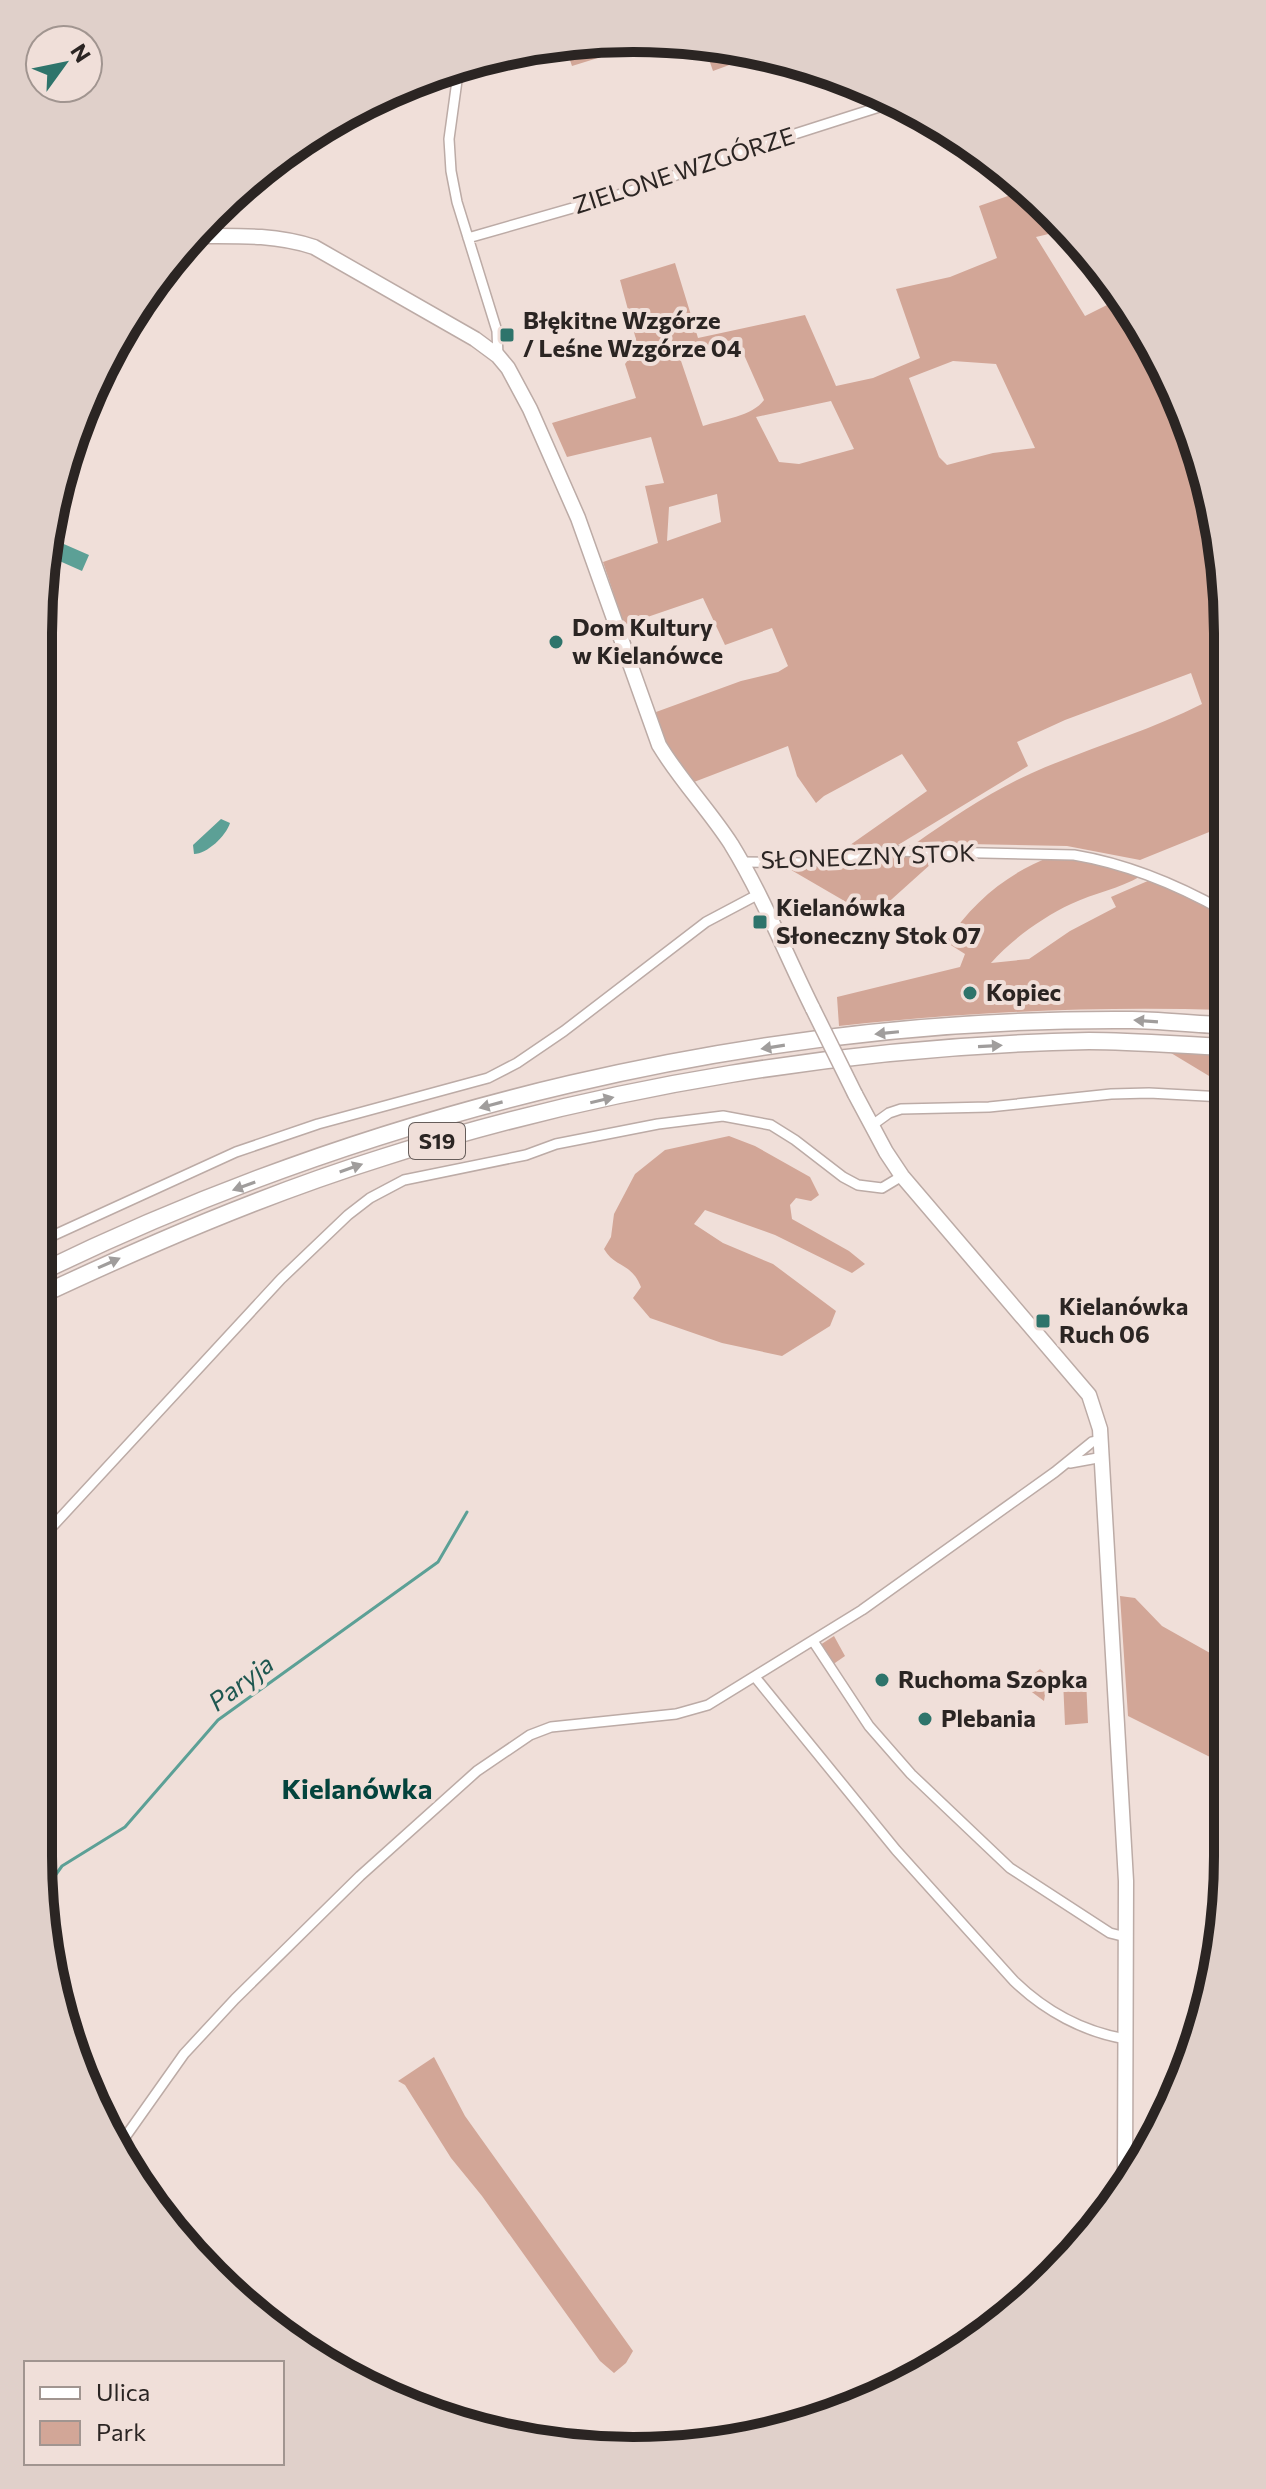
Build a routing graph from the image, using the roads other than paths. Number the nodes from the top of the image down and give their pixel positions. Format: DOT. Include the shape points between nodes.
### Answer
graph roads {
  1 [pos="457,80"];
  2 [pos="879,107"];
  3 [pos="209,236"];
  4 [pos="468,238"];
  5 [pos="498,356"];
  6 [pos="741,862"];
  7 [pos="757,895"];
  8 [pos="1214,906"];
  9 [pos="1214,1024"];
  10 [pos="1214,1047"];
  11 [pos="1214,1096"];
  12 [pos="871,1126"];
  13 [pos="902,1176"];
  14 [pos="52,1236"];
  15 [pos="52,1267"];
  16 [pos="52,1290"];
  17 [pos="1102,1440"];
  18 [pos="1103,1457"];
  19 [pos="1067,1463"];
  20 [pos="52,1527"];
  21 [pos="813,1641"];
  22 [pos="755,1677"];
  23 [pos="1126,1937"];
  24 [pos="1126,2039"];
  25 [pos="125,2137"];
  26 [pos="1125,2164"];
  1 -- 4 [label="street" via="449,139 451,171"];
  2 -- 4 [label="street, ZIELONE WZGÓRZE" via="625,193"];
  3 -- 5 [label="street" via="291,239 314,247"];
  4 -- 5 [label="street" via="497,331"];
  5 -- 6 [label="street" via="517,382 578,518 659,745"];
  6 -- 7 [label="street"];
  6 -- 8 [label="street, SŁONECZNY STOK" via="804,863 892,851 1074,855 1158,878"];
  7 -- 12 [label="street, bridge"];
  7 -- 14 [label="street" via="706,922 564,1031 488,1078 236,1152"];
  9 -- 15 [label="highway, S19, one-way" via="1135,1020 1002,1024 695,1058 540,1093 367,1142 204,1200"];
  16 -- 10 [label="highway, S19, one-way" via="195,1226 381,1158 609,1098 793,1065 965,1047 1089,1041"];
  11 -- 12 [label="street" via="1111,1094 989,1107 901,1109"];
  12 -- 13 [label="street"];
  13 -- 17 [label="street" via="1078,1380 1095,1408"];
  13 -- 20 [label="street" via="882,1188 858,1185 771,1125 723,1116 556,1144 513,1159 404,1180 348,1215 276,1285"];
  17 -- 18 [label="street"];
  17 -- 19 [label="street"];
  18 -- 19 [label="street"];
  18 -- 23 [label="street"];
  19 -- 21 [label="street"];
  21 -- 22 [label="street"];
  21 -- 23 [label="street" via="869,1726 911,1774 1010,1868 1110,1933"];
  22 -- 24 [label="street" via="896,1850 1014,1981 1085,2028"];
  22 -- 25 [label="street" via="708,1705 676,1714 541,1731 477,1771 235,1999 184,2054"];
  23 -- 24 [label="street"];
  24 -- 26 [label="street"];
}
